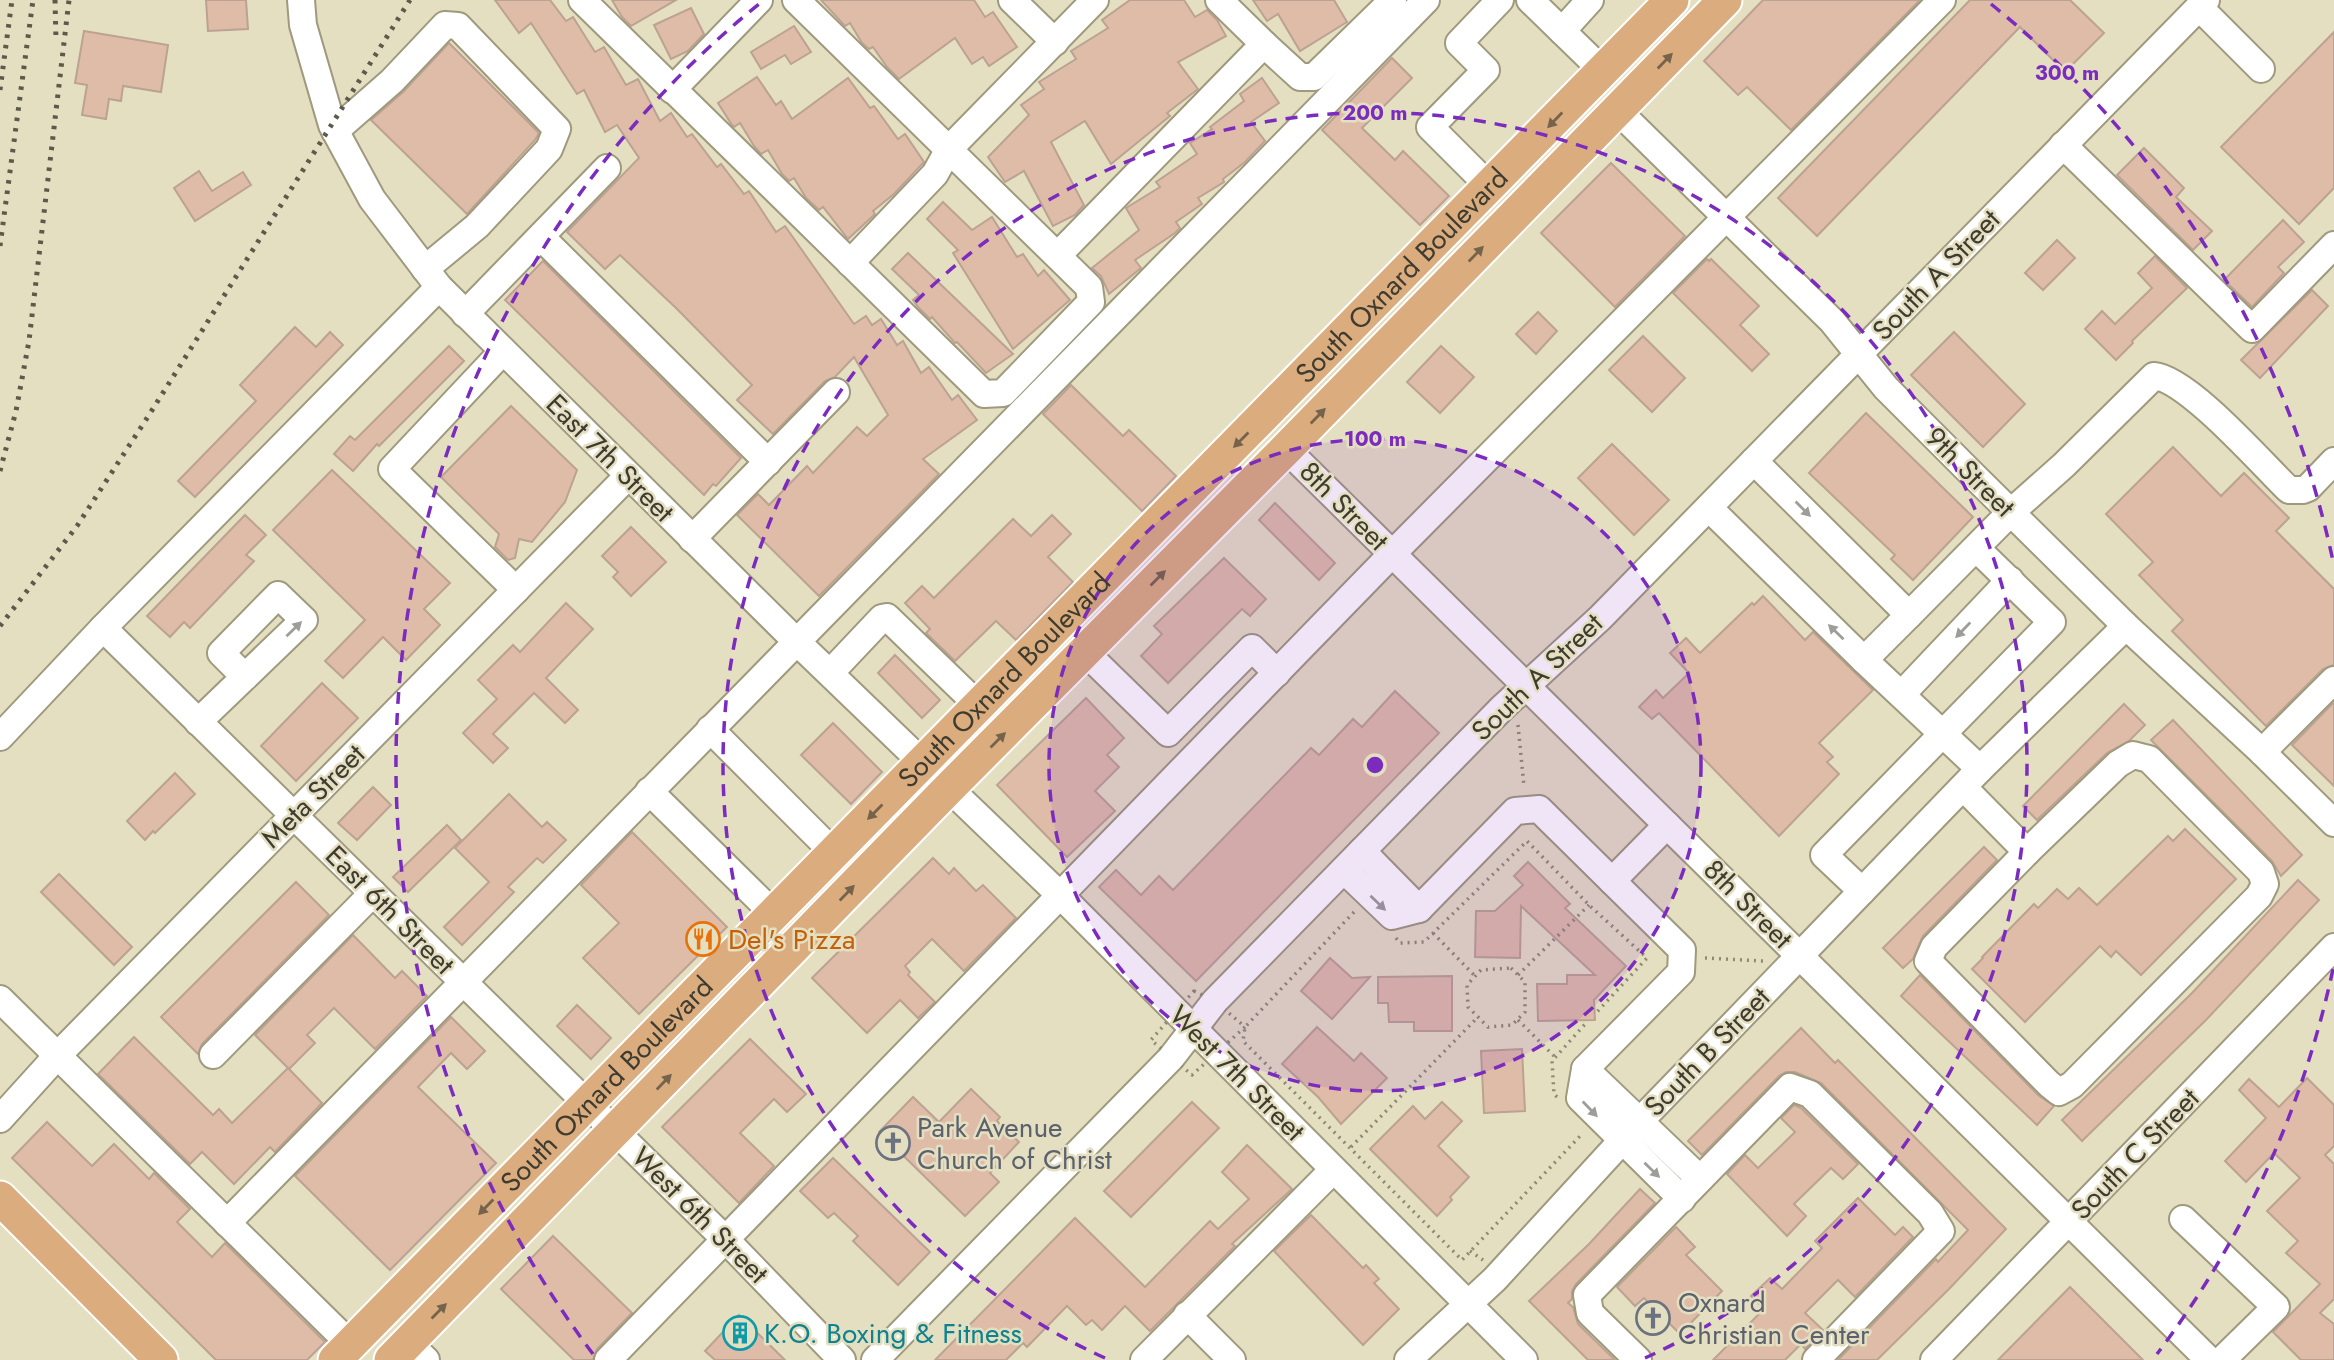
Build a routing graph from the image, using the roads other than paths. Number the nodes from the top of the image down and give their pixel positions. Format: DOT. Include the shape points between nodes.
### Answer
graph roads {
  1 [pos="301,0"];
  2 [pos="582,0"];
  3 [pos="759,0"];
  4 [pos="796,0"];
  5 [pos="1012,0"];
  6 [pos="1095,0"];
  7 [pos="1219,0"];
  8 [pos="1393,0"];
  9 [pos="1426,0"];
  10 [pos="1500,0"];
  11 [pos="1530,0"];
  12 [pos="1590,0"];
  13 [pos="1672,0"];
  14 [pos="1725,0"];
  15 [pos="1942,0"];
  16 [pos="2202,4"];
  17 [pos="1562,31"];
  18 [pos="1055,42"];
  19 [pos="1264,44"];
  20 [pos="2261,69"];
  21 [pos="1602,71"];
  22 [pos="672,90"];
  23 [pos="1618,110"];
  24 [pos="333,128"];
  25 [pos="2063,145"];
  26 [pos="949,149"];
  27 [pos="607,168"];
  28 [pos="1490,187"];
  29 [pos="1727,219"];
  30 [pos="541,236"];
  31 [pos="2333,248"];
  32 [pos="1058,255"];
  33 [pos="850,263"];
  34 [pos="432,278"];
  35 [pos="465,314"];
  36 [pos="503,351"];
  37 [pos="1858,354"];
  38 [pos="836,392"];
  39 [pos="1286,449"];
  40 [pos="1754,461"];
  41 [pos="2334,461"];
  42 [pos="768,462"];
  43 [pos="628,476"];
  44 [pos="1709,508"];
  45 [pos="2010,513"];
  46 [pos="692,538"];
  47 [pos="1976,548"];
  48 [pos="1393,553"];
  49 [pos="2010,580"];
  50 [pos="516,590"];
  51 [pos="1909,615"];
  52 [pos="2126,626"];
  53 [pos="103,628"];
  54 [pos="796,641"];
  55 [pos="1085,652"];
  56 [pos="1864,660"];
  57 [pos="830,673"];
  58 [pos="1277,673"];
  59 [pos="245,677"];
  60 [pos="2334,680"];
  61 [pos="1528,687"];
  62 [pos="1902,694"];
  63 [pos="979,706"];
  64 [pos="198,722"];
  65 [pos="710,729"];
  66 [pos="1943,735"];
  67 [pos="0,737"];
  68 [pos="2262,752"];
  69 [pos="923,763"];
  70 [pos="1971,778"];
  71 [pos="949,788"];
  72 [pos="649,791"];
  73 [pos="294,815"];
  74 [pos="2334,823"];
  75 [pos="1667,825"];
  76 [pos="2027,852"];
  77 [pos="834,853"];
  78 [pos="1353,860"];
  79 [pos="1612,881"];
  80 [pos="1862,891"];
  81 [pos="373,893"];
  82 [pos="1061,896"];
  83 [pos="774,914"];
  84 [pos="2334,947"];
  85 [pos="1800,955"];
  86 [pos="462,981"];
  87 [pos="0,999"];
  88 [pos="1193,1028"];
  89 [pos="213,1055"];
  90 [pos="57,1056"];
  91 [pos="1585,1069"];
  92 [pos="587,1103"];
  93 [pos="0,1118"];
  94 [pos="1640,1121"];
  95 [pos="616,1132"];
  96 [pos="1621,1141"];
  97 [pos="1333,1170"];
  98 [pos="1700,1179"];
  99 [pos="0,1198"];
  100 [pos="1682,1199"];
  101 [pos="2183,1219"];
  102 [pos="227,1223"];
  103 [pos="2068,1223"];
  104 [pos="726,1240"];
  105 [pos="1466,1304"];
  106 [pos="1187,1315"];
  107 [pos="342,1352"];
  108 [pos="408,1354"];
  109 [pos="162,1360"];
  110 [pos="608,1360"];
  111 [pos="842,1360"];
  112 [pos="875,1360"];
  113 [pos="1144,1360"];
  114 [pos="1232,1360"];
  115 [pos="1408,1360"];
  116 [pos="1524,1360"];
  117 [pos="1638,1360"];
  118 [pos="1816,1360"];
  119 [pos="1934,1360"];
  120 [pos="2209,1360"];
  121 [pos="2222,1360"];
  1 -- 24 [label="street, East 7th Street" via="303,25"];
  2 -- 22 [label="street"];
  3 -- 22 [label="street"];
  4 -- 26 [label="street"];
  5 -- 18 [label="street"];
  6 -- 18 [label="street"];
  7 -- 19 [label="street"];
  8 -- 19 [label="street" via="1314,77 1300,77"];
  9 -- 54 [label="street"];
  10 -- 28 [label="street" via="1459,43 1486,69 1430,127"];
  11 -- 17 [label="street"];
  12 -- 17 [label="street"];
  13 -- 21 [label="main road, South Oxnard Boulevard"];
  23 -- 14 [label="main road, South Oxnard Boulevard, one-way"];
  15 -- 29 [label="street"];
  16 -- 20 [label="street"];
  16 -- 25 [label="street, South A Street"];
  17 -- 21 [label="street"];
  18 -- 26 [label="street"];
  19 -- 32 [label="street"];
  21 -- 23 [label="main road"];
  21 -- 28 [label="main road, South Oxnard Boulevard, one-way"];
  22 -- 33 [label="street"];
  23 -- 29 [label="street, 9th Street"];
  39 -- 23 [label="main road, South Oxnard Boulevard, one-way"];
  24 -- 34 [label="street, East 7th Street" via="372,200"];
  24 -- 34 [label="street" via="392,81 445,25 458,26 557,129 549,149"];
  25 -- 31 [label="street" via="2252,329"];
  25 -- 37 [label="street, South A Street"];
  26 -- 32 [label="street"];
  26 -- 33 [label="street" via="935,174"];
  27 -- 30 [label="street"];
  28 -- 63 [label="main road, South Oxnard Boulevard, one-way"];
  29 -- 37 [label="street, 9th Street" via="1832,321"];
  29 -- 48 [label="street"];
  30 -- 35 [label="street"];
  30 -- 42 [label="street"];
  32 -- 33 [label="street" via="1089,287 1091,302 1003,393 984,394"];
  34 -- 35 [label="street, East 7th Street"];
  34 -- 53 [label="street"];
  35 -- 36 [label="street, East 7th Street"];
  36 -- 43 [label="street, East 7th Street"];
  36 -- 50 [label="street" via="392,469"];
  37 -- 40 [label="street, South A Street"];
  37 -- 45 [label="street, 9th Street"];
  38 -- 42 [label="street"];
  39 -- 48 [label="street, 8th Street"];
  55 -- 39 [label="main road, South Oxnard Boulevard, one-way"];
  40 -- 44 [label="street, South A Street"];
  40 -- 51 [label="street, one-way"];
  41 -- 45 [label="street" via="2308,488 2288,490 2196,398 2164,377 2154,376"];
  42 -- 46 [label="street"];
  43 -- 46 [label="street, East 7th Street"];
  43 -- 50 [label="street, Meta Street"];
  56 -- 44 [label="street, one-way"];
  44 -- 61 [label="street, South A Street"];
  45 -- 47 [label="street"];
  45 -- 52 [label="street, 9th Street"];
  46 -- 54 [label="street, East 7th Street"];
  47 -- 49 [label="street"];
  47 -- 51 [label="street"];
  48 -- 58 [label="street"];
  48 -- 61 [label="street, 8th Street"];
  49 -- 62 [label="street, one-way"];
  49 -- 66 [label="street" via="2052,622"];
  50 -- 73 [label="street, Meta Street"];
  51 -- 56 [label="street"];
  52 -- 68 [label="street, 9th Street"];
  52 -- 70 [label="street, South B Street"];
  53 -- 64 [label="street, East 6th Street"];
  53 -- 67 [label="street"];
  54 -- 57 [label="street, East 7th Street"];
  54 -- 65 [label="street"];
  55 -- 58 [label="street" via="1168,733 1252,648"];
  71 -- 55 [label="main road, South Oxnard Boulevard, one-way"];
  56 -- 62 [label="street"];
  57 -- 63 [label="street" via="887,617"];
  57 -- 69 [label="street, East 7th Street"];
  58 -- 82 [label="street"];
  59 -- 64 [label="street"];
  60 -- 68 [label="street"];
  61 -- 75 [label="street, 8th Street"];
  61 -- 78 [label="street, South A Street"];
  62 -- 66 [label="street"];
  63 -- 69 [label="main road, South Oxnard Boulevard"];
  64 -- 73 [label="street, East 6th Street"];
  65 -- 72 [label="street"];
  65 -- 77 [label="street"];
  66 -- 70 [label="street"];
  66 -- 80 [label="street" via="1824,855"];
  68 -- 74 [label="street, 9th Street"];
  69 -- 71 [label="street, East 7th Street"];
  69 -- 77 [label="main road, South Oxnard Boulevard, one-way"];
  70 -- 76 [label="street"];
  70 -- 80 [label="street, South B Street"];
  71 -- 82 [label="street, West 7th Street"];
  95 -- 71 [label="main road, South Oxnard Boulevard, one-way"];
  72 -- 83 [label="street"];
  72 -- 86 [label="street"];
  73 -- 81 [label="street, East 6th Street"];
  73 -- 90 [label="street, Meta Street"];
  75 -- 79 [label="street"];
  75 -- 85 [label="street, 8th Street"];
  76 -- 76 [label="street" via="1934,947 1928,961 2059,1091 2072,1085 2259,896 2265,884 2261,872 2149,759 2133,755"];
  77 -- 83 [label="main road, South Oxnard Boulevard"];
  78 -- 79 [label="street" via="1392,916 1419,909 1515,811 1539,809"];
  78 -- 88 [label="street, South A Street"];
  79 -- 91 [label="street" via="1682,950 1681,972"];
  80 -- 85 [label="street, South B Street"];
  81 -- 86 [label="street, East 6th Street"];
  81 -- 89 [label="street"];
  82 -- 88 [label="street, West 7th Street"];
  82 -- 104 [label="street"];
  83 -- 92 [label="main road, South Oxnard Boulevard"];
  84 -- 103 [label="street, South C Street"];
  85 -- 94 [label="street, South B Street"];
  85 -- 103 [label="street, 8th Street"];
  86 -- 92 [label="street, East 6th Street"];
  86 -- 102 [label="street"];
  87 -- 90 [label="street"];
  88 -- 97 [label="street, West 7th Street"];
  88 -- 112 [label="street, South A Street" via="1171,1058"];
  90 -- 93 [label="street, Meta Street"];
  90 -- 102 [label="street"];
  91 -- 94 [label="street"];
  91 -- 96 [label="street, one-way" via="1580,1098"];
  92 -- 95 [label="street, East 6th Street"];
  92 -- 107 [label="main road, South Oxnard Boulevard, one-way"];
  94 -- 96 [label="street, South B Street"];
  94 -- 98 [label="street"];
  95 -- 104 [label="street, West 6th Street"];
  108 -- 95 [label="main road, South Oxnard Boulevard, one-way"];
  96 -- 100 [label="street, one-way"];
  96 -- 105 [label="street, South B Street" via="1495,1279"];
  97 -- 105 [label="street, West 7th Street"];
  97 -- 106 [label="street"];
  98 -- 100 [label="street"];
  98 -- 118 [label="street" via="1790,1087 1810,1094 1930,1213 1941,1231"];
  99 -- 109 [label="main road"];
  100 -- 117 [label="street" via="1587,1295 1590,1313"];
  101 -- 121 [label="street" via="2276,1307"];
  102 -- 107 [label="street"];
  103 -- 119 [label="street, South C Street"];
  103 -- 120 [label="street, 8th Street"];
  104 -- 110 [label="street"];
  104 -- 111 [label="street, West 6th Street"];
  105 -- 115 [label="street, South B Street"];
  105 -- 116 [label="street, West 7th Street"];
  106 -- 113 [label="street"];
  106 -- 114 [label="street"];
}
